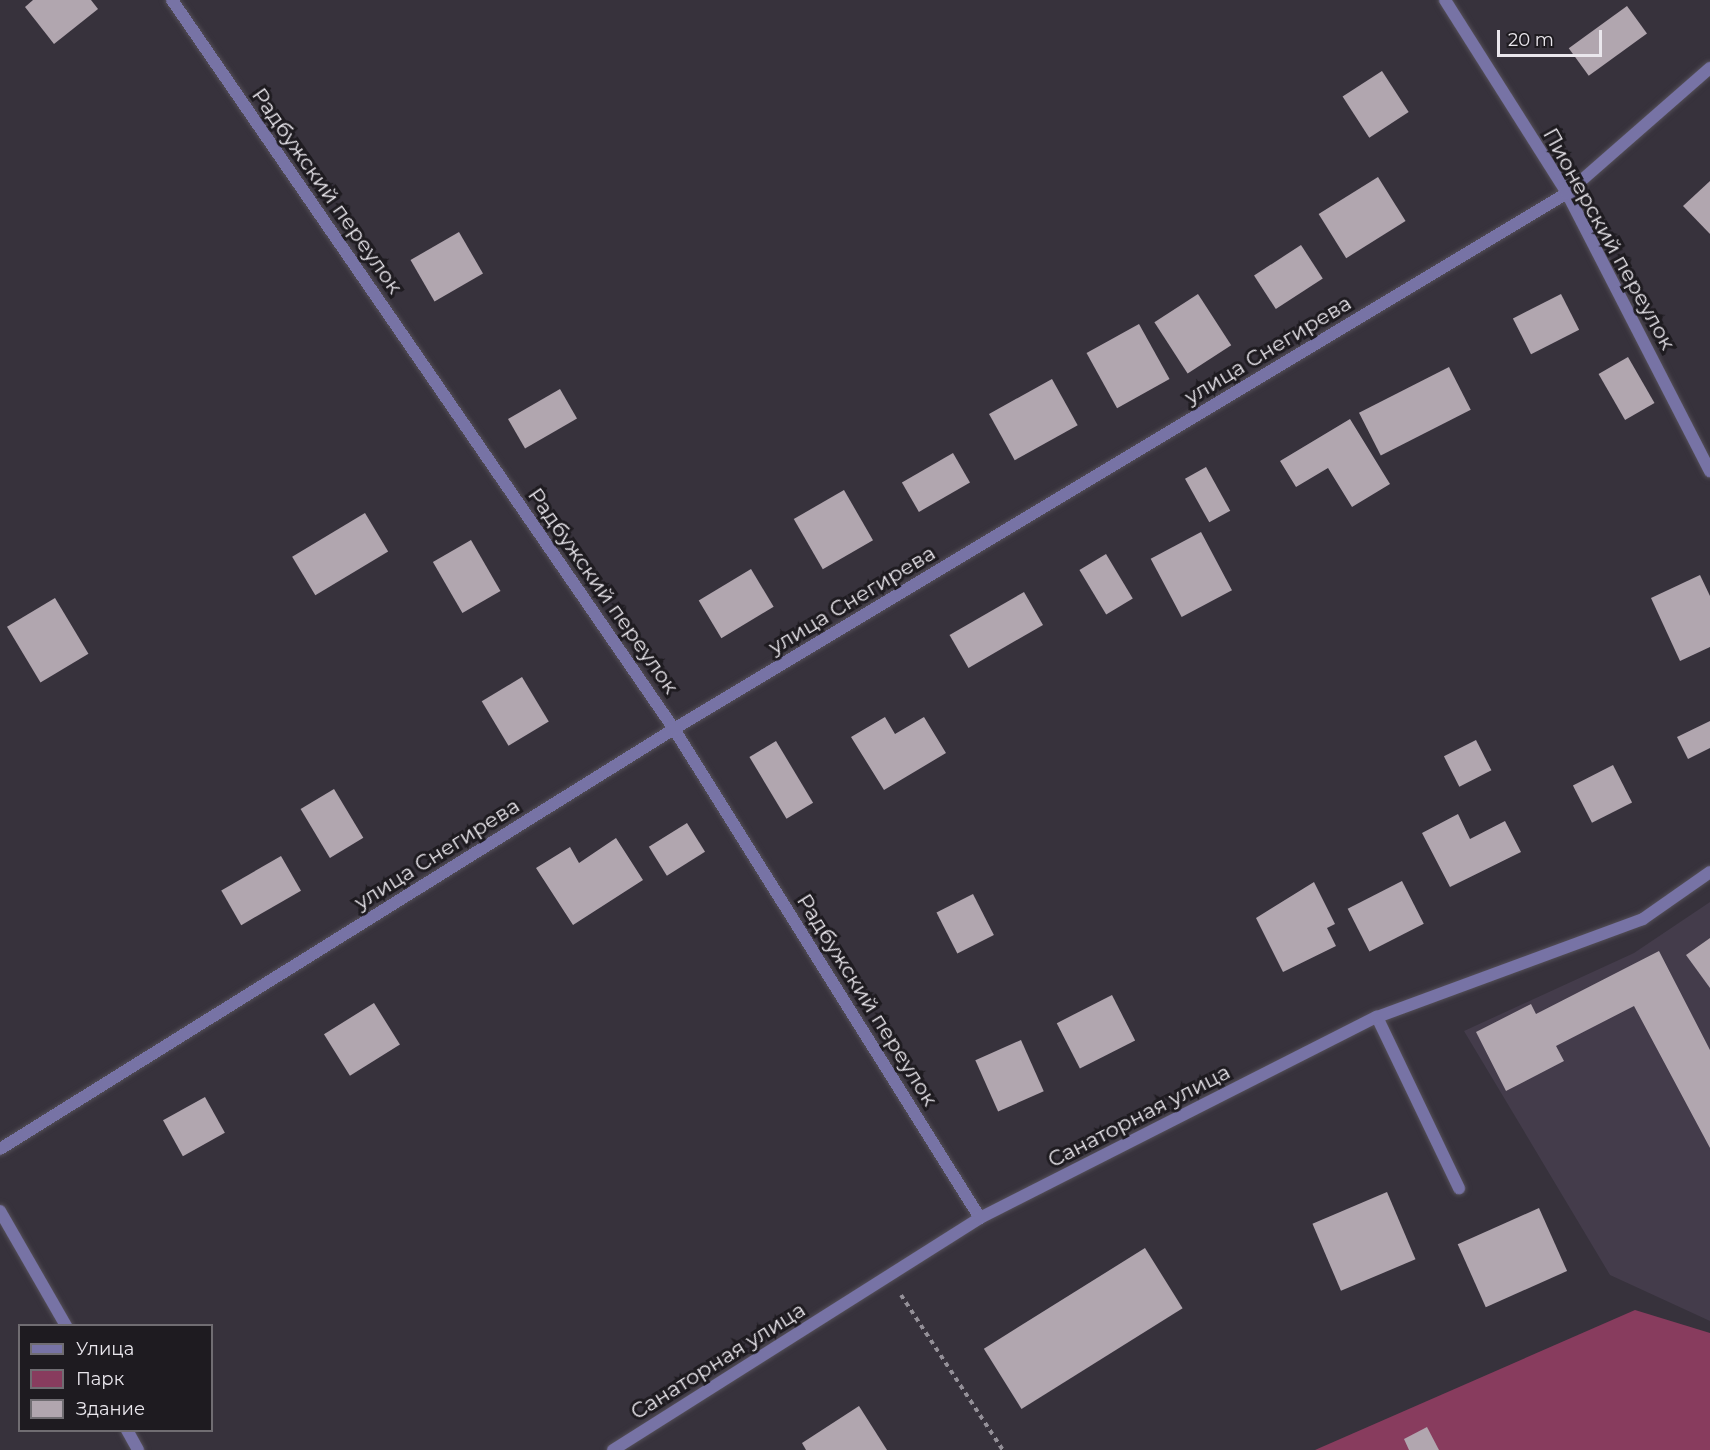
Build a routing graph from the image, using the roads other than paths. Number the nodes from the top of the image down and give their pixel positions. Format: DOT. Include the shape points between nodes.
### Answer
graph roads {
  1 [pos="172,0"];
  2 [pos="1445,0"];
  3 [pos="1710,68"];
  4 [pos="1567,194"];
  5 [pos="1710,471"];
  6 [pos="674,729"];
  7 [pos="1710,872"];
  8 [pos="1377,1017"];
  9 [pos="0,1149"];
  10 [pos="1459,1188"];
  11 [pos="0,1211"];
  12 [pos="980,1218"];
  13 [pos="65,1324"];
  14 [pos="128,1432"];
  15 [pos="138,1450"];
  16 [pos="613,1450"];
  1 -- 6 [label="street, Радбужский переулок"];
  2 -- 4 [label="street, Пионерский переулок"];
  3 -- 4 [label="street, улица Снегирева"];
  4 -- 5 [label="street, Пионерский переулок"];
  4 -- 6 [label="street, улица Снегирева"];
  6 -- 9 [label="street, улица Снегирева"];
  6 -- 12 [label="street, Радбужский переулок"];
  7 -- 8 [label="street, Санаторная улица" via="1643,919"];
  8 -- 10 [label="street"];
  8 -- 12 [label="street, Санаторная улица"];
  11 -- 13 [label="street"];
  12 -- 16 [label="street, Санаторная улица"];
  14 -- 15 [label="street"];
}
